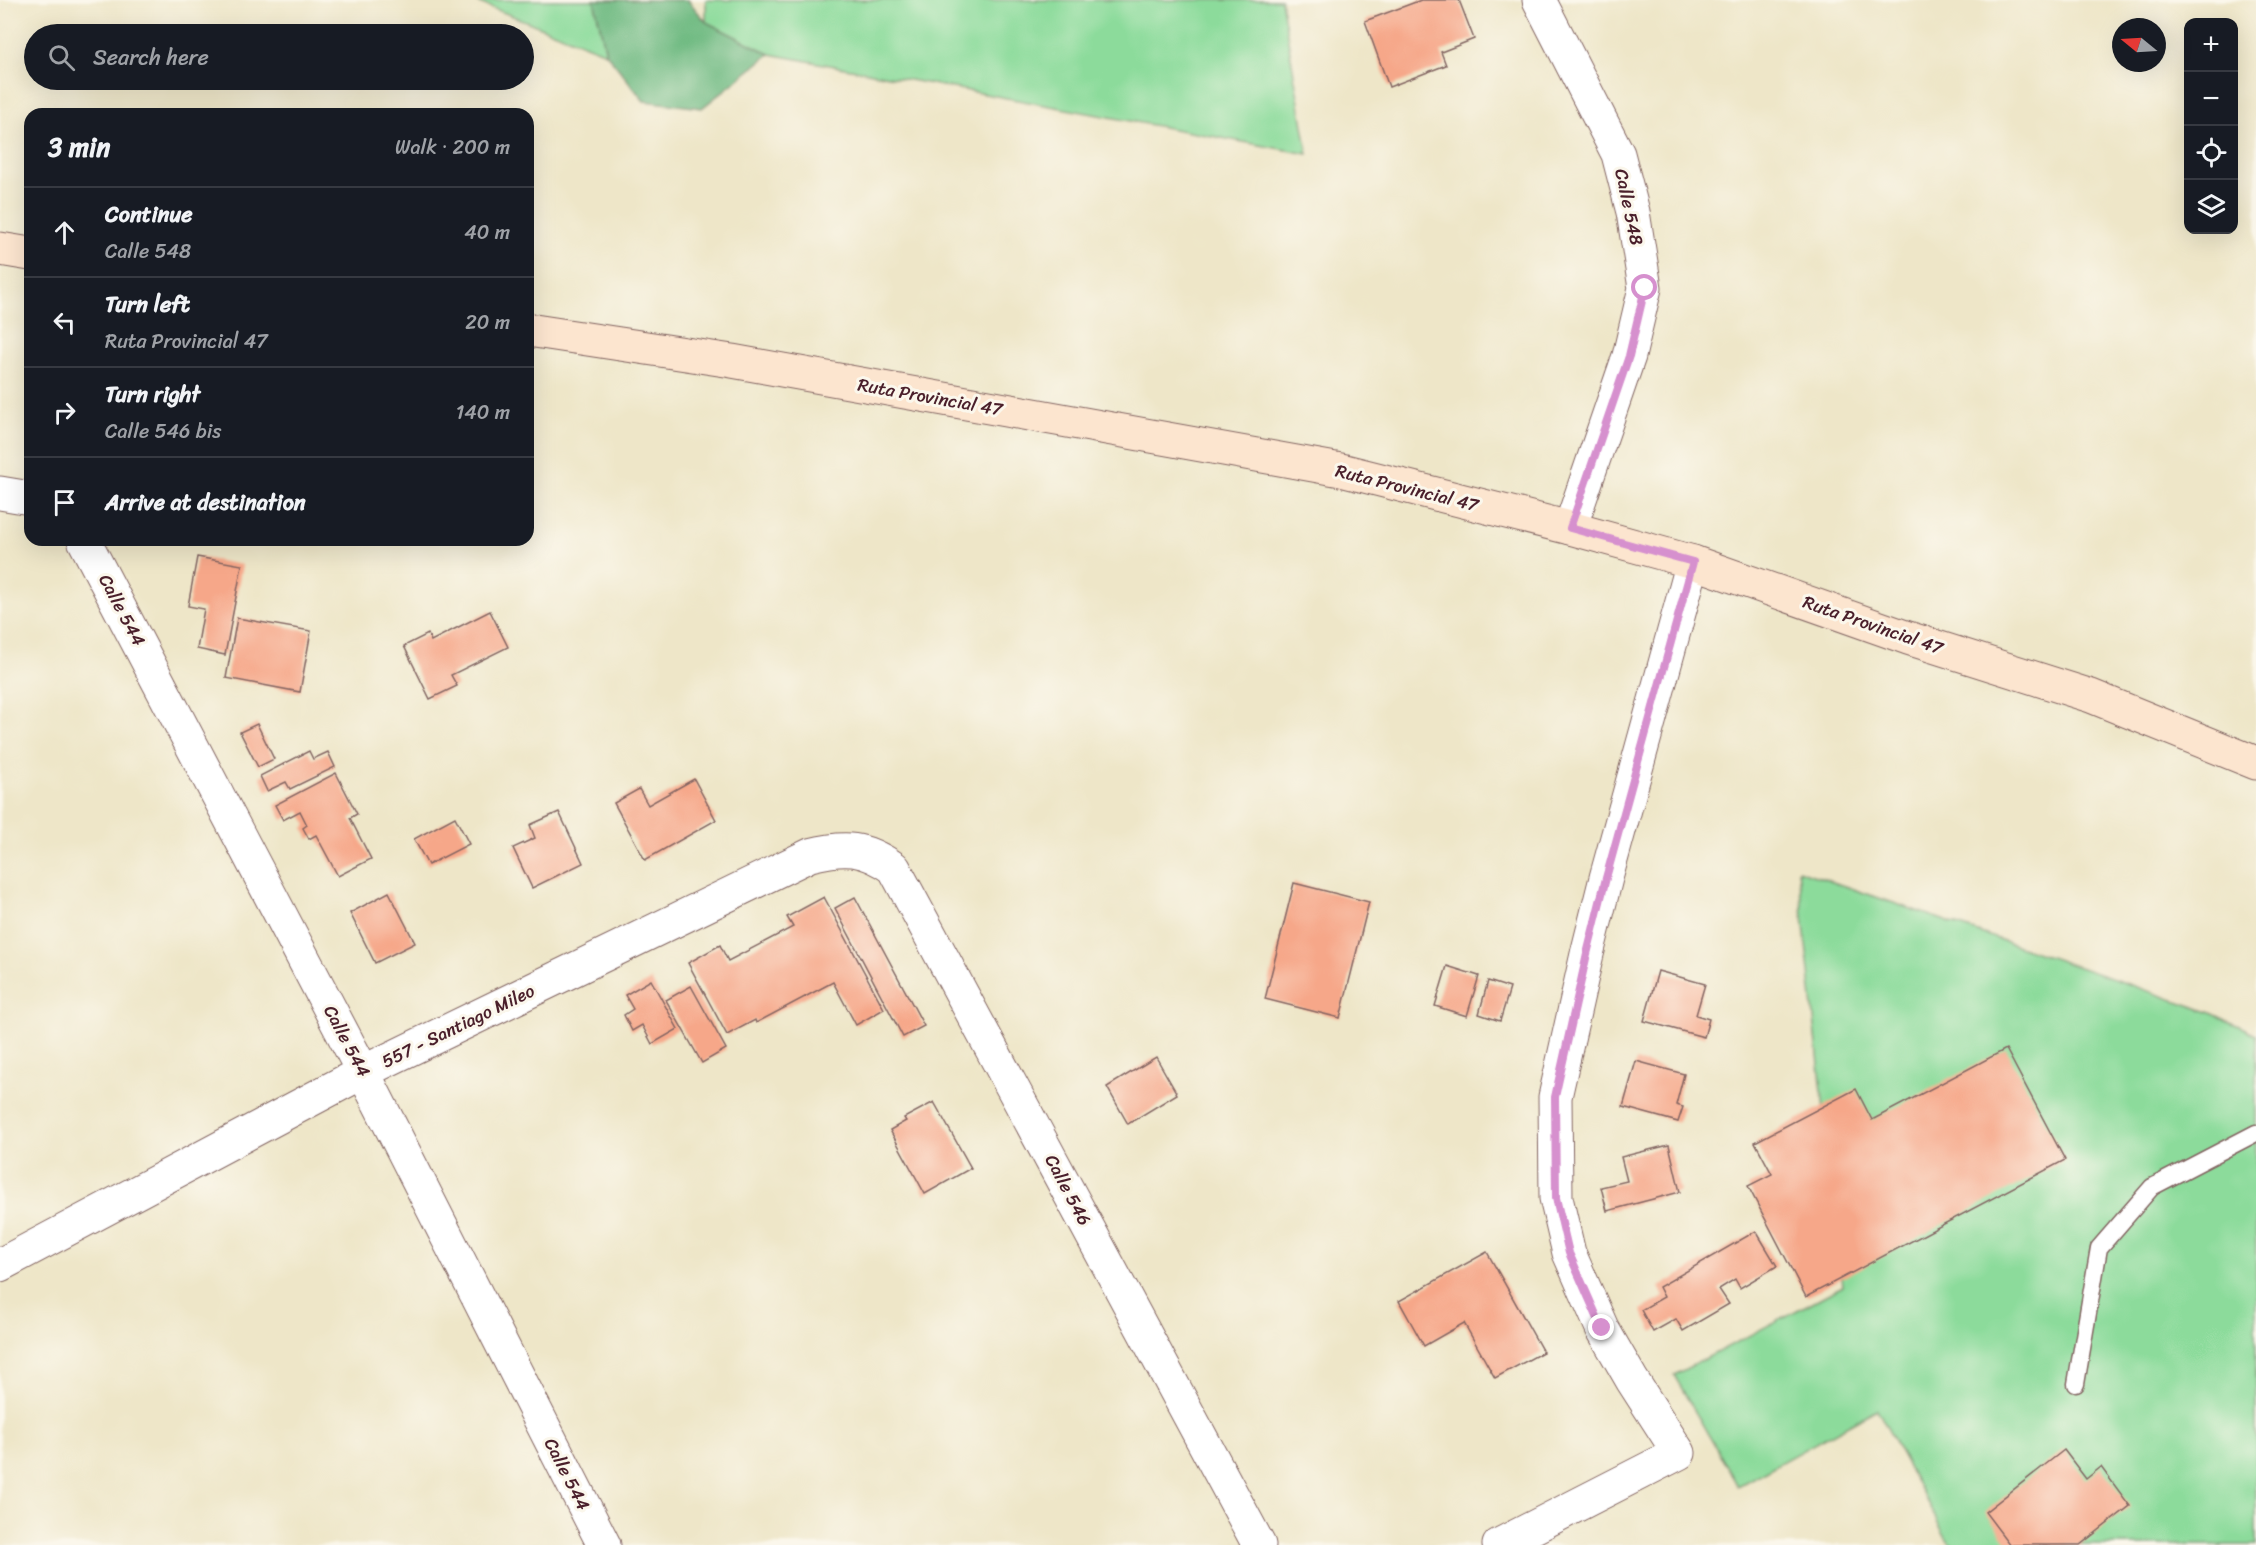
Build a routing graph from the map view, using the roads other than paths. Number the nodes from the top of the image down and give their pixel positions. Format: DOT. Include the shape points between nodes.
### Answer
graph roads {
  1 [pos="1539,0"];
  2 [pos="0,249"];
  3 [pos="24,253"];
  4 [pos="534,331"];
  5 [pos="0,492"];
  6 [pos="24,497"];
  7 [pos="1570,528"];
  8 [pos="87,546"];
  9 [pos="1693,562"];
  10 [pos="2256,763"];
  11 [pos="862,850"];
  12 [pos="363,1072"];
  13 [pos="2256,1133"];
  14 [pos="0,1265"];
  15 [pos="2076,1384"];
  16 [pos="604,1545"];
  17 [pos="1259,1545"];
  18 [pos="1499,1545"];
  1 -- 7 [label="street, Calle 548" via="1617,154 1633,212 1645,288 1629,356"];
  2 -- 3 [label="main road"];
  4 -- 7 [label="main road, Ruta Provincial 47" via="732,361 1341,470"];
  5 -- 6 [label="street"];
  7 -- 9 [label="main road, Ruta Provincial 47"];
  8 -- 12 [label="street, Calle 544"];
  9 -- 10 [label="main road, Ruta Provincial 47" via="1908,638 2091,696"];
  9 -- 18 [label="street" via="1603,889 1555,1097 1556,1198 1569,1253 1602,1328 1679,1453"];
  11 -- 12 [label="street, 557 - Santiago Mileo" via="833,849 810,855"];
  11 -- 17 [label="street, Calle 546" via="894,868"];
  12 -- 14 [label="street, 557 - Santiago Mileo"];
  12 -- 16 [label="street, Calle 544"];
  13 -- 15 [label="lane" via="2151,1187 2099,1248"];
}
